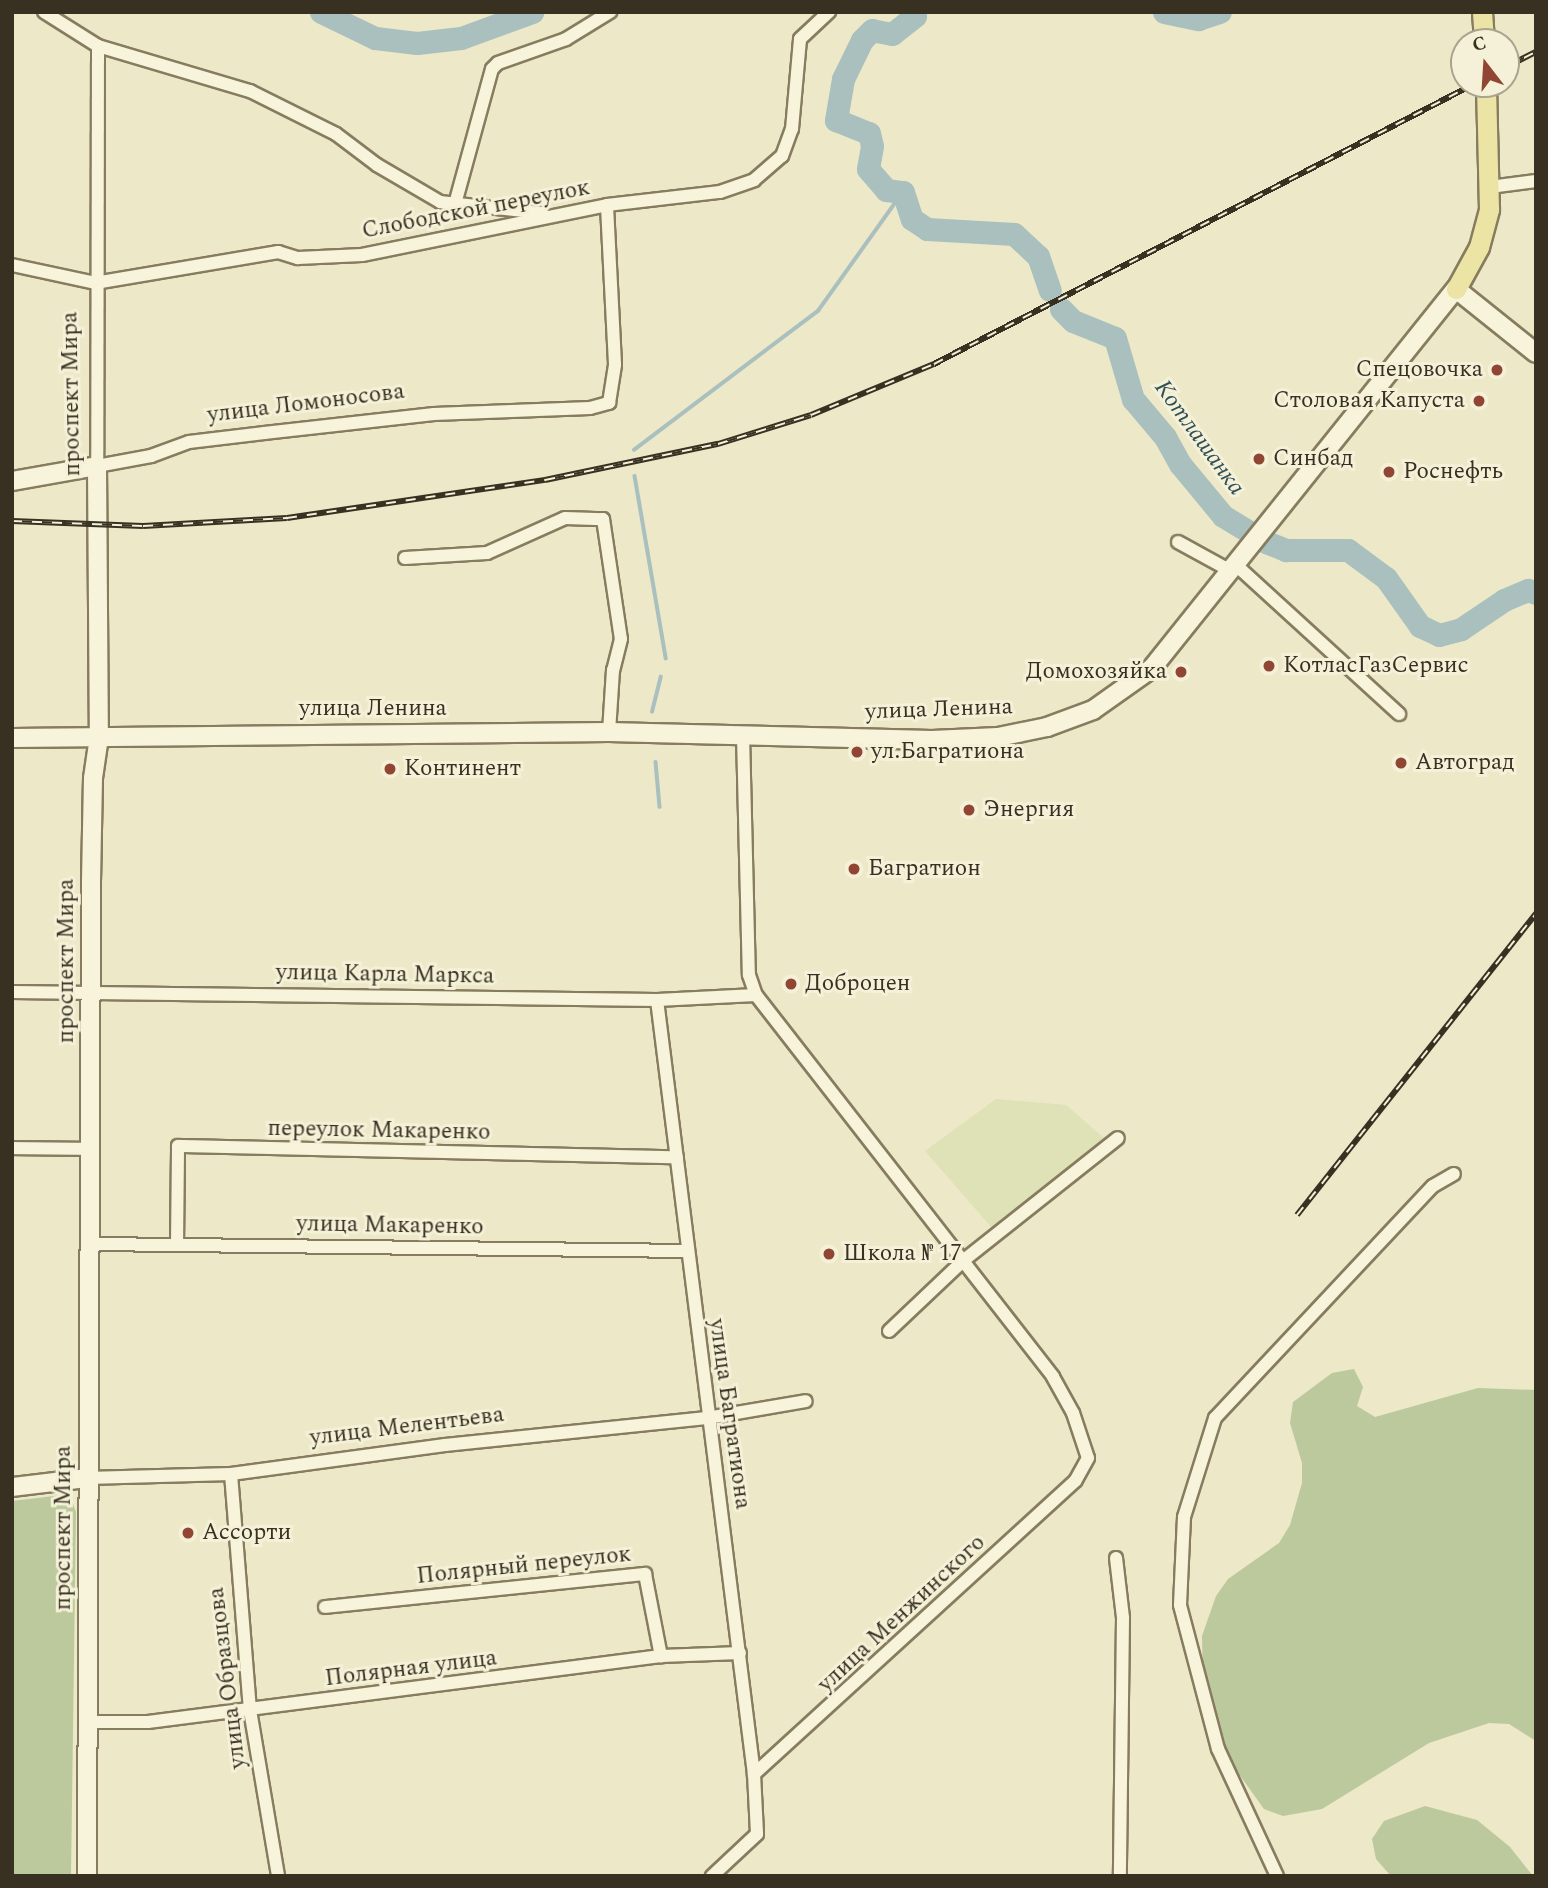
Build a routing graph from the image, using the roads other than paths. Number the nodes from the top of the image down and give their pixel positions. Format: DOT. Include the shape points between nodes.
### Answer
graph roads {
  1 [pos="44,12"];
  2 [pos="610,12"];
  3 [pos="829,12"];
  4 [pos="98,46"];
  5 [pos="1487,98"];
  6 [pos="1536,180"];
  7 [pos="1490,187"];
  8 [pos="455,204"];
  9 [pos="607,205"];
  10 [pos="558,215"];
  11 [pos="12,265"];
  12 [pos="95,283"];
  13 [pos="1456,289"];
  14 [pos="1536,353"];
  15 [pos="97,466"];
  16 [pos="12,481"];
  17 [pos="1178,542"];
  18 [pos="405,558"];
  19 [pos="1238,563"];
  20 [pos="1399,715"];
  21 [pos="609,732"];
  22 [pos="743,735"];
  23 [pos="99,737"];
  24 [pos="12,738"];
  25 [pos="12,992"];
  26 [pos="92,993"];
  27 [pos="756,995"];
  28 [pos="656,1000"];
  29 [pos="1118,1138"];
  30 [pos="12,1148"];
  31 [pos="92,1149"];
  32 [pos="677,1157"];
  33 [pos="1454,1174"];
  34 [pos="92,1244"];
  35 [pos="177,1245"];
  36 [pos="687,1251"];
  37 [pos="964,1259"];
  38 [pos="889,1331"];
  39 [pos="806,1401"];
  40 [pos="707,1418"];
  41 [pos="231,1474"];
  42 [pos="88,1478"];
  43 [pos="12,1487"];
  44 [pos="1116,1558"];
  45 [pos="325,1608"];
  46 [pos="740,1653"];
  47 [pos="661,1657"];
  48 [pos="250,1710"];
  49 [pos="88,1722"];
  50 [pos="754,1774"];
  51 [pos="87,1876"];
  52 [pos="278,1876"];
  53 [pos="712,1876"];
  54 [pos="1120,1876"];
  55 [pos="1277,1876"];
  1 -- 4 [label="street"];
  2 -- 8 [label="street" via="566,39 492,69"];
  3 -- 9 [label="street, Слободской переулок" via="800,39 792,129 782,156 754,180 720,192"];
  4 -- 8 [label="street" via="250,91 337,134 412,186"];
  4 -- 12 [label="street, проспект Мира"];
  5 -- 7 [label="main road, улица Ленина"];
  6 -- 7 [label="street"];
  7 -- 13 [label="main road, улица Ленина" via="1479,247"];
  8 -- 10 [label="street"];
  9 -- 10 [label="street, Слободской переулок"];
  9 -- 15 [label="street, улица Ломоносова" via="615,364 609,403 590,408 434,414 189,442 152,456"];
  10 -- 12 [label="street, Слободской переулок" via="362,255 298,258 278,252"];
  11 -- 12 [label="street, Слободской переулок"];
  12 -- 15 [label="street, проспект Мира"];
  13 -- 14 [label="main road"];
  13 -- 19 [label="main road, улица Ленина"];
  15 -- 16 [label="main road, улица Ломоносова"];
  15 -- 23 [label="main road, проспект Мира"];
  17 -- 19 [label="street"];
  18 -- 21 [label="street" via="487,553 565,518 603,519 621,639 613,670"];
  19 -- 20 [label="street"];
  19 -- 22 [label="main road, улица Ленина" via="1152,668 1093,710 1071,719 998,737"];
  21 -- 22 [label="main road, улица Ленина"];
  21 -- 23 [label="main road, улица Ленина"];
  22 -- 27 [label="street" via="748,975"];
  23 -- 24 [label="main road, улица Ленина"];
  23 -- 26 [label="main road, проспект Мира" via="92,791"];
  25 -- 26 [label="street, улица Карла Маркса"];
  26 -- 28 [label="street, улица Карла Маркса"];
  26 -- 31 [label="main road, проспект Мира"];
  27 -- 28 [label="street, улица Карла Маркса"];
  27 -- 37 [label="street"];
  28 -- 32 [label="street, улица Багратиона"];
  29 -- 37 [label="street"];
  30 -- 31 [label="street"];
  31 -- 34 [label="main road, проспект Мира"];
  32 -- 35 [label="street, переулок Макаренко" via="178,1146"];
  32 -- 36 [label="street, улица Багратиона"];
  33 -- 55 [label="street" via="1433,1186 1215,1418 1184,1517 1184,1618 1218,1749"];
  34 -- 35 [label="street, улица Макаренко"];
  34 -- 42 [label="main road, проспект Мира"];
  35 -- 36 [label="street, улица Макаренко"];
  36 -- 40 [label="street, улица Багратиона"];
  37 -- 38 [label="street"];
  37 -- 50 [label="street, улица Менжинского" via="1069,1404 1088,1458 1075,1481"];
  39 -- 40 [label="street, улица Мелентьева"];
  40 -- 41 [label="street, улица Мелентьева" via="445,1445"];
  40 -- 46 [label="street, улица Багратиона"];
  41 -- 42 [label="street, улица Мелентьева"];
  41 -- 48 [label="street, улица Образцова"];
  42 -- 43 [label="main road, улица Мелентьева"];
  42 -- 49 [label="main road, проспект Мира"];
  44 -- 54 [label="street" via="1123,1618"];
  45 -- 47 [label="street, Полярный переулок" via="645,1574"];
  46 -- 47 [label="street, Полярная улица"];
  46 -- 50 [label="street, улица Багратиона"];
  47 -- 48 [label="street, Полярная улица"];
  48 -- 49 [label="street, Полярная улица" via="148,1722"];
  48 -- 52 [label="street, улица Образцова"];
  49 -- 51 [label="main road, проспект Мира"];
  50 -- 53 [label="street, улица Багратиона" via="757,1834"];
}
